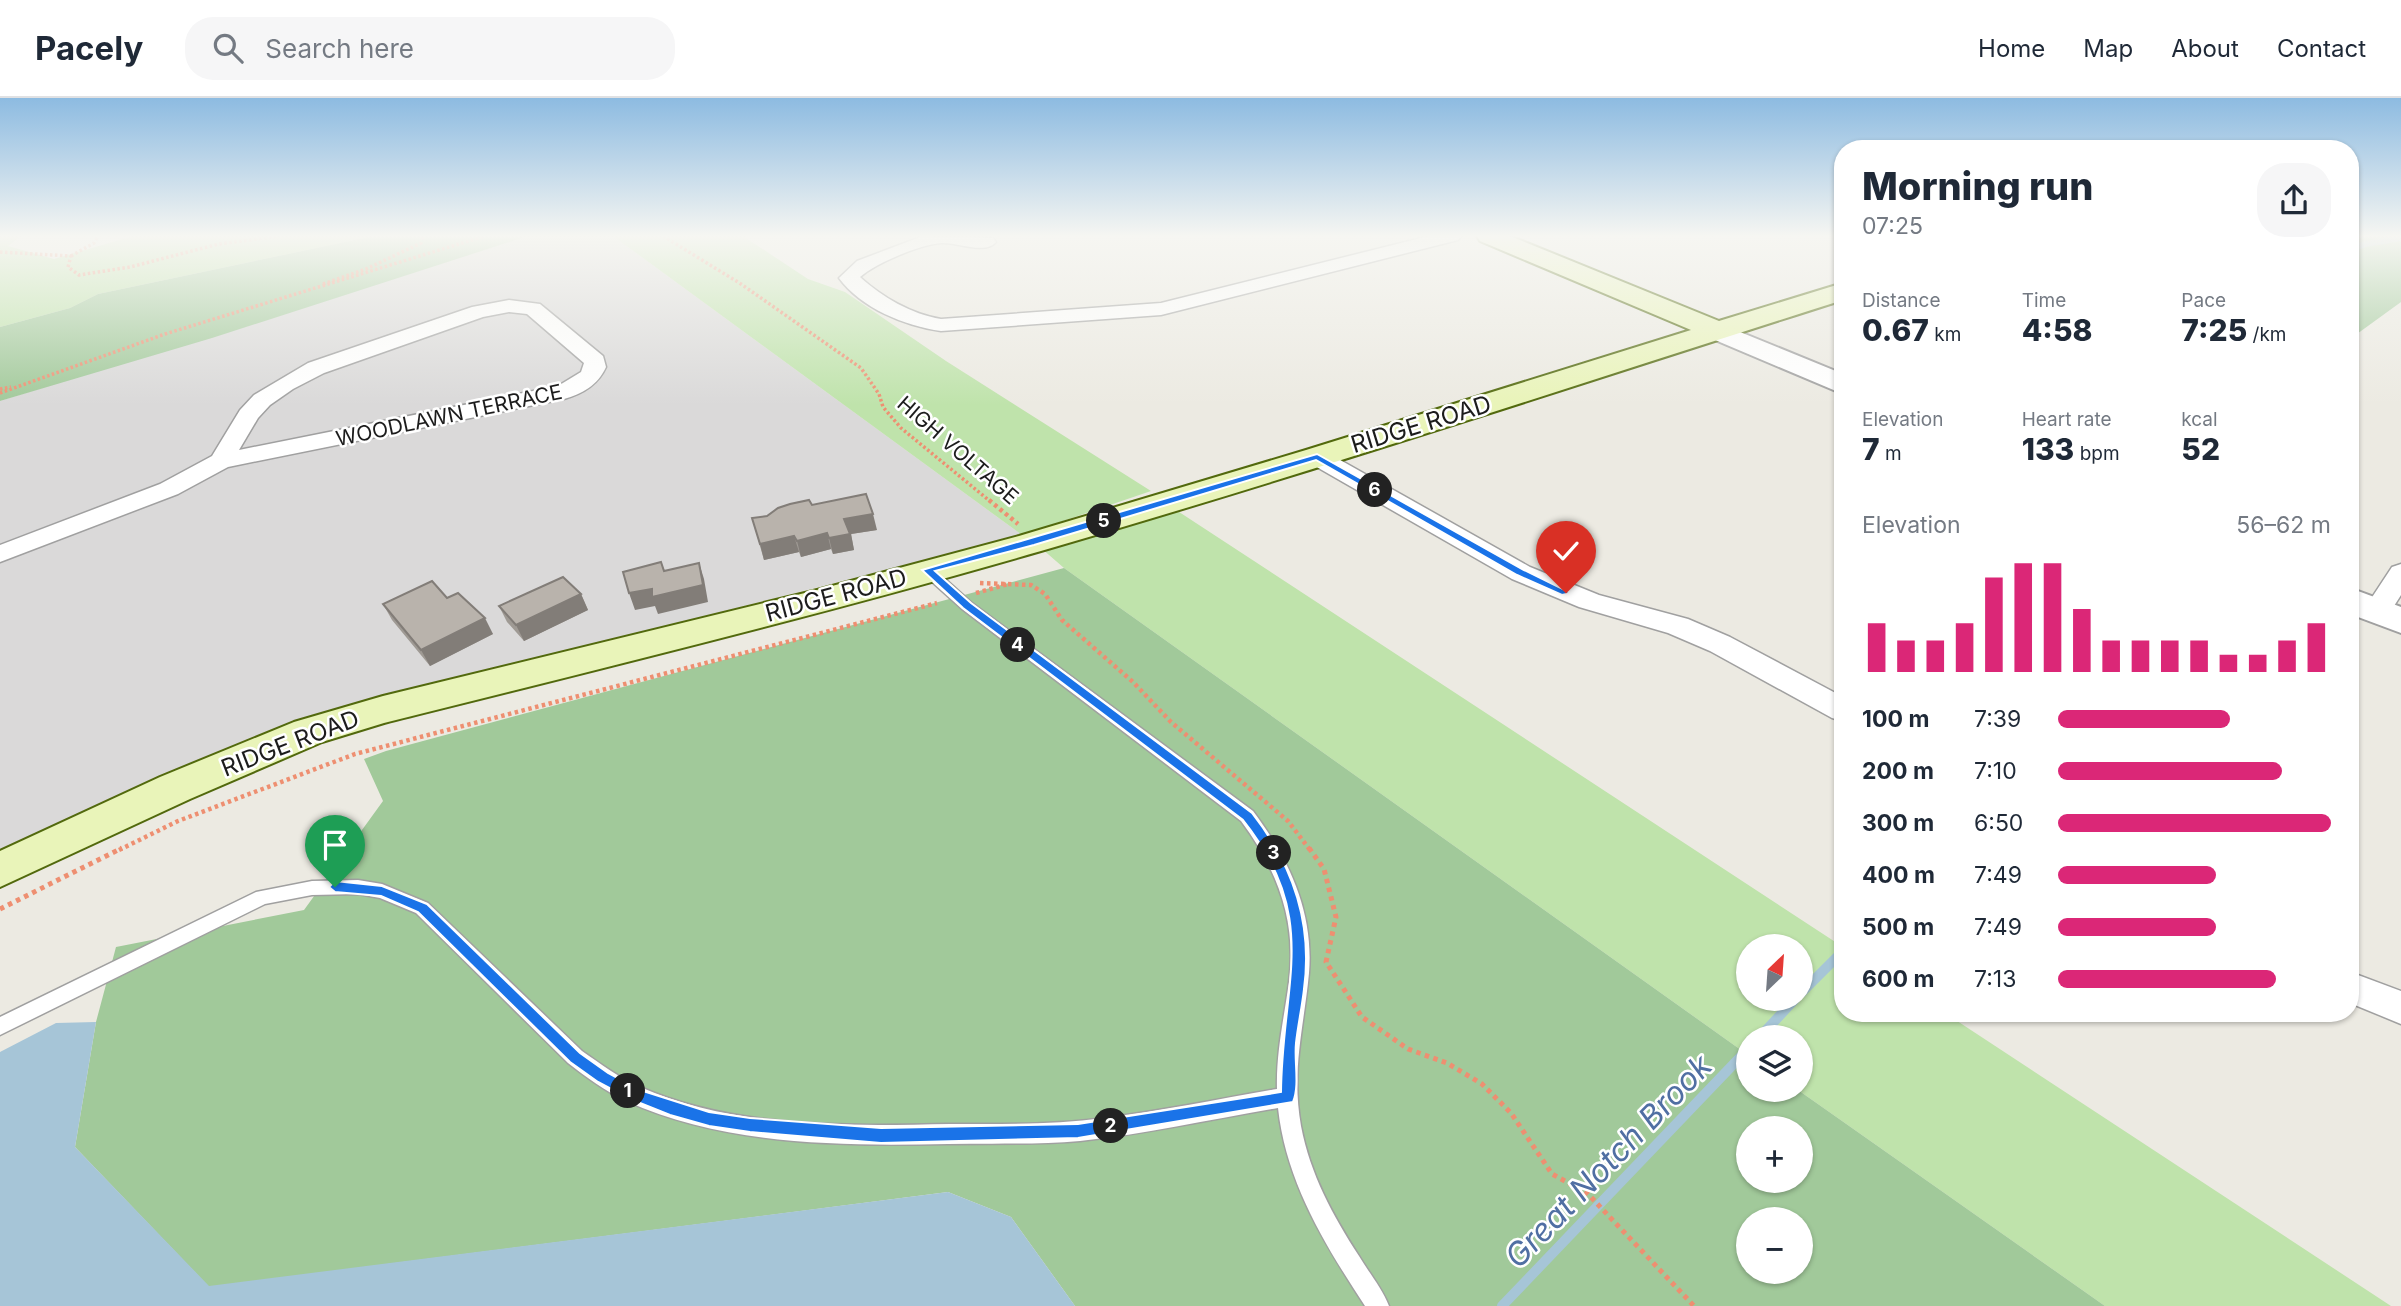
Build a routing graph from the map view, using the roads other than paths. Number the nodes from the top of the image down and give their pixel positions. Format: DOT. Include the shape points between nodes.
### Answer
graph roads {
  1 [pos="871,292"];
  2 [pos="1226,292"];
  3 [pos="1625,292"];
  4 [pos="1834,294"];
  5 [pos="1718,331"];
  6 [pos="1834,381"];
  7 [pos="1317,457"];
  8 [pos="221,461"];
  9 [pos="0,554"];
  10 [pos="2401,573"];
  11 [pos="944,586"];
  12 [pos="2376,610"];
  13 [pos="1834,705"];
  14 [pos="0,870"];
  15 [pos="2359,991"];
  16 [pos="2401,1008"];
  17 [pos="0,1026"];
  18 [pos="1288,1097"];
  19 [pos="1378,1306"];
  1 -- 2 [label="street" via="903,314 941,325 1148,312"];
  3 -- 5 [label="main road"];
  4 -- 5 [label="main road, RIDGE ROAD"];
  5 -- 6 [label="street"];
  5 -- 7 [label="main road, RIDGE ROAD"];
  7 -- 11 [label="main road, RIDGE ROAD" via="1031,543"];
  7 -- 13 [label="street" via="1521,573 1589,601 1678,626"];
  8 -- 8 [label="street, WOODLAWN TERRACE" via="553,395 589,378 595,361 539,311 518,306 479,311 316,368 285,384 248,415"];
  8 -- 9 [label="street, WOODLAWN TERRACE" via="169,489"];
  10 -- 12 [label="street"];
  11 -- 14 [label="main road, RIDGE ROAD" via="817,602 308,732"];
  11 -- 18 [label="lane" via="1247,816 1265,839 1291,890 1300,937"];
  15 -- 16 [label="street"];
  17 -- 18 [label="lane" via="262,897 312,888 358,887 382,891 422,908 575,1057 603,1077 659,1104 709,1119 881,1135 1078,1131"];
  18 -- 19 [label="lane" via="1310,1191 1325,1224"];
}
